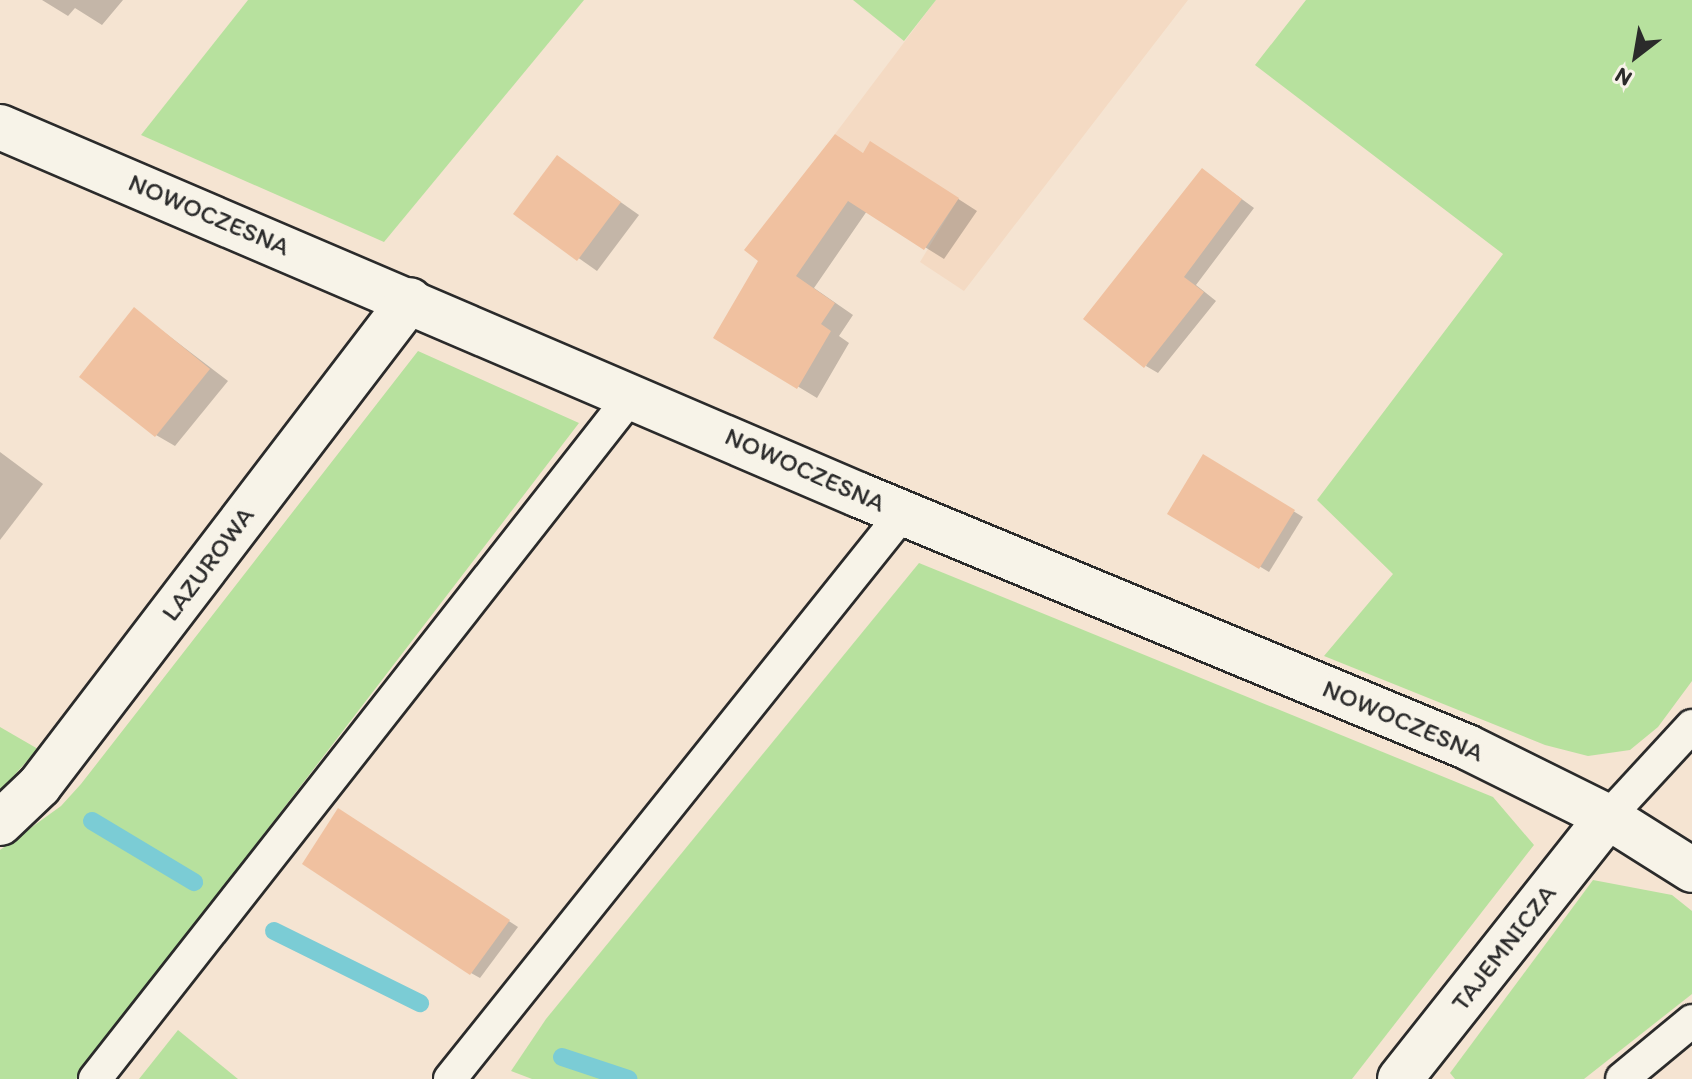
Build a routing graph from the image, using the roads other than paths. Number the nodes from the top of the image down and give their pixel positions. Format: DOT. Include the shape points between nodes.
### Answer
graph roads {
  1 [pos="0,127"];
  2 [pos="410,300"];
  3 [pos="632,395"];
  4 [pos="903,513"];
  5 [pos="1692,726"];
  6 [pos="1608,817"];
  7 [pos="0,823"];
  8 [pos="1692,870"];
  9 [pos="1692,1021"];
  10 [pos="95,1079"];
  11 [pos="450,1079"];
  12 [pos="1400,1079"];
  13 [pos="1622,1079"];
  1 -- 2 [label="street, NOWOCZESNA"];
  2 -- 3 [label="street, NOWOCZESNA"];
  2 -- 7 [label="street, LAZUROWA" via="39,786"];
  3 -- 4 [label="street, NOWOCZESNA"];
  3 -- 10 [label="lane"];
  4 -- 6 [label="street, NOWOCZESNA" via="1467,747"];
  4 -- 11 [label="lane"];
  5 -- 6 [label="lane"];
  6 -- 8 [label="street, NOWOCZESNA"];
  6 -- 12 [label="street, TAJEMNICZA"];
  9 -- 13 [label="lane"];
}
